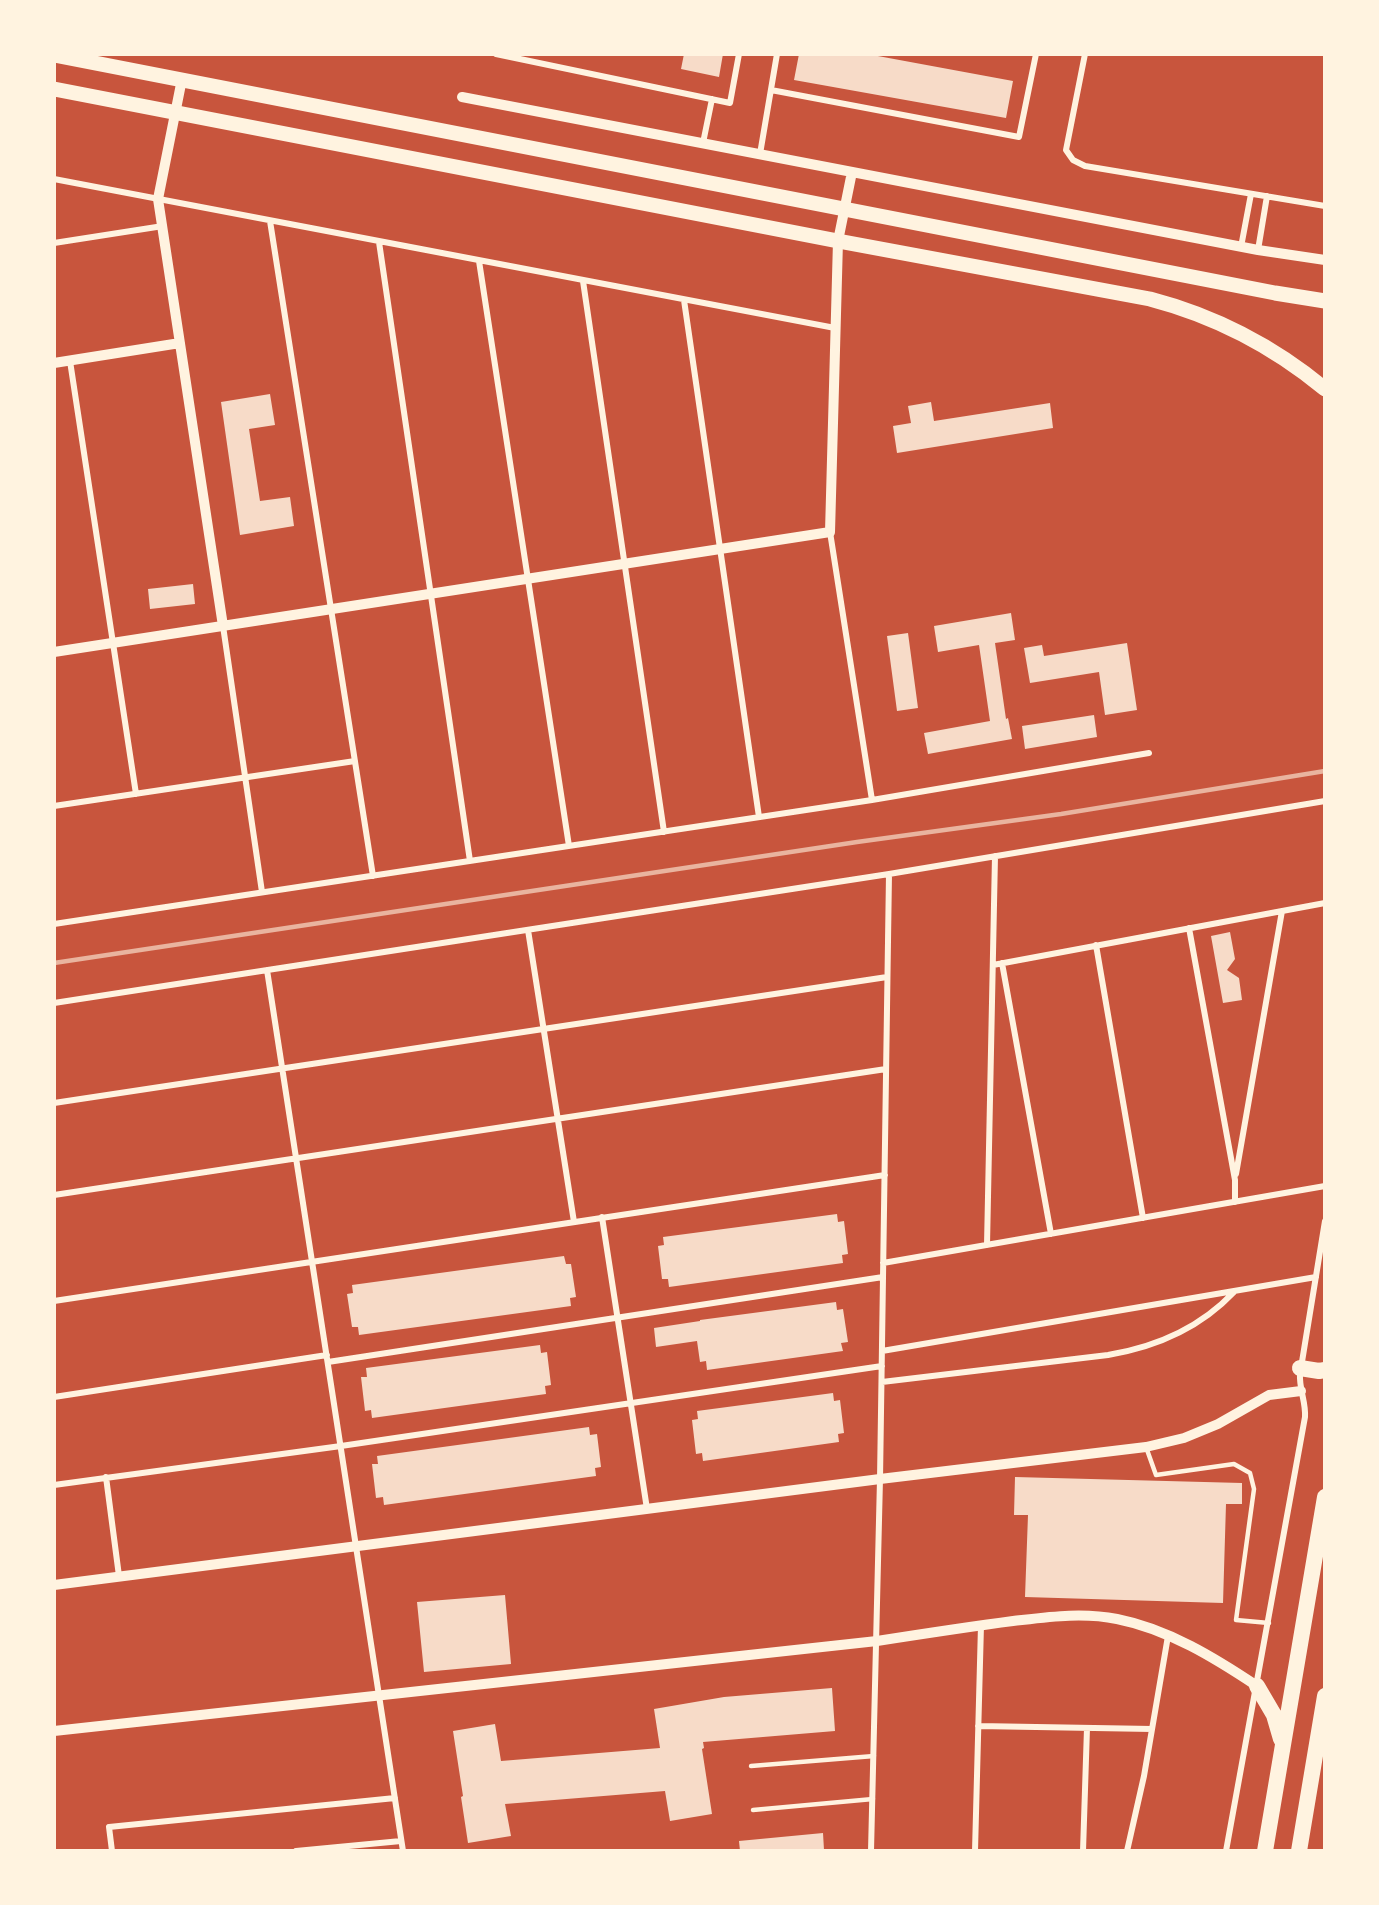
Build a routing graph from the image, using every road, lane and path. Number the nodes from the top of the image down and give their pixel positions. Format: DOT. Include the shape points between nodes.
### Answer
graph roads {
  1 [pos="496,54"];
  2 [pos="739,54"];
  3 [pos="777,54"];
  4 [pos="1036,54"];
  5 [pos="1085,54"];
  6 [pos="54,55"];
  7 [pos="182,79"];
  8 [pos="54,89"];
  9 [pos="771,90"];
  10 [pos="462,97"];
  11 [pos="711,99"];
  12 [pos="176,112"];
  13 [pos="703,143"];
  14 [pos="760,154"];
  15 [pos="852,172"];
  16 [pos="54,179"];
  17 [pos="1251,194"];
  18 [pos="1267,196"];
  19 [pos="158,199"];
  20 [pos="1325,206"];
  21 [pos="843,208"];
  22 [pos="270,221"];
  23 [pos="163,226"];
  24 [pos="838,241"];
  25 [pos="379,242"];
  26 [pos="54,243"];
  27 [pos="1241,247"];
  28 [pos="1258,250"];
  29 [pos="1325,260"];
  30 [pos="479,261"];
  31 [pos="583,281"];
  32 [pos="684,300"];
  33 [pos="1325,301"];
  34 [pos="835,328"];
  35 [pos="180,343"];
  36 [pos="70,361"];
  37 [pos="54,363"];
  38 [pos="1325,389"];
  39 [pos="830,532"];
  40 [pos="720,549"];
  41 [pos="624,564"];
  42 [pos="528,579"];
  43 [pos="431,594"];
  44 [pos="331,609"];
  45 [pos="223,626"];
  46 [pos="113,643"];
  47 [pos="54,652"];
  48 [pos="1149,753"];
  49 [pos="355,761"];
  50 [pos="245,777"];
  51 [pos="136,794"];
  52 [pos="872,800"];
  53 [pos="1325,801"];
  54 [pos="54,806"];
  55 [pos="759,817"];
  56 [pos="664,832"];
  57 [pos="569,846"];
  58 [pos="995,856"];
  59 [pos="470,861"];
  60 [pos="889,874"];
  61 [pos="373,876"];
  62 [pos="262,892"];
  63 [pos="1325,903"];
  64 [pos="1282,911"];
  65 [pos="54,924"];
  66 [pos="1189,928"];
  67 [pos="528,930"];
  68 [pos="1096,945"];
  69 [pos="1002,963"];
  70 [pos="993,965"];
  71 [pos="267,970"];
  72 [pos="887,977"];
  73 [pos="54,1003"];
  74 [pos="543,1029"];
  75 [pos="283,1069"];
  76 [pos="886,1070"];
  77 [pos="54,1103"];
  78 [pos="558,1119"];
  79 [pos="296,1159"];
  80 [pos="885,1175"];
  81 [pos="1235,1180"];
  82 [pos="1325,1186"];
  83 [pos="54,1195"];
  84 [pos="1235,1202"];
  85 [pos="602,1217"];
  86 [pos="1143,1218"];
  87 [pos="1325,1221"];
  88 [pos="574,1222"];
  89 [pos="1051,1234"];
  90 [pos="987,1245"];
  91 [pos="312,1262"];
  92 [pos="883,1263"];
  93 [pos="883,1277"];
  94 [pos="1316,1277"];
  95 [pos="1234,1291"];
  96 [pos="54,1301"];
  97 [pos="618,1317"];
  98 [pos="882,1351"];
  99 [pos="327,1358"];
  100 [pos="882,1366"];
  101 [pos="1300,1368"];
  102 [pos="1325,1370"];
  103 [pos="882,1382"];
  104 [pos="1301,1391"];
  105 [pos="54,1397"];
  106 [pos="631,1404"];
  107 [pos="341,1446"];
  108 [pos="1146,1448"];
  109 [pos="106,1478"];
  110 [pos="880,1479"];
  111 [pos="54,1485"];
  112 [pos="1325,1497"];
  113 [pos="647,1509"];
  114 [pos="1323,1519"];
  115 [pos="356,1546"];
  116 [pos="120,1576"];
  117 [pos="54,1585"];
  118 [pos="1269,1623"];
  119 [pos="981,1625"];
  120 [pos="1168,1636"];
  121 [pos="877,1641"];
  122 [pos="1257,1686"];
  123 [pos="379,1695"];
  124 [pos="1325,1696"];
  125 [pos="978,1726"];
  126 [pos="1087,1728"];
  127 [pos="1152,1729"];
  128 [pos="54,1731"];
  129 [pos="1283,1748"];
  130 [pos="874,1756"];
  131 [pos="751,1766"];
  132 [pos="395,1798"];
  133 [pos="873,1799"];
  134 [pos="753,1810"];
  135 [pos="401,1841"];
  136 [pos="112,1851"];
  137 [pos="296,1851"];
  138 [pos="403,1851"];
  139 [pos="871,1851"];
  140 [pos="975,1851"];
  141 [pos="1083,1851"];
  142 [pos="1127,1851"];
  143 [pos="1226,1851"];
  144 [pos="1264,1851"];
  145 [pos="1299,1851"];
  1 -- 11 [label="street"];
  2 -- 11 [label="street" via="730,103"];
  3 -- 9 [label="street"];
  4 -- 9 [label="street" via="1019,137"];
  5 -- 17 [label="street" via="1066,150 1073,160 1085,166"];
  6 -- 7 [label="main road"];
  7 -- 12 [label="street"];
  7 -- 21 [label="main road"];
  8 -- 12 [label="main road"];
  9 -- 14 [label="street"];
  10 -- 13 [label="street"];
  11 -- 13 [label="street"];
  12 -- 19 [label="street"];
  12 -- 24 [label="main road"];
  13 -- 14 [label="street"];
  14 -- 15 [label="street"];
  15 -- 21 [label="street"];
  15 -- 27 [label="street"];
  16 -- 19 [label="street"];
  17 -- 18 [label="street"];
  17 -- 27 [label="street"];
  18 -- 20 [label="street"];
  18 -- 28 [label="street"];
  19 -- 22 [label="street"];
  19 -- 23 [label="street"];
  21 -- 24 [label="street"];
  21 -- 33 [label="main road"];
  22 -- 25 [label="street"];
  22 -- 44 [label="street"];
  23 -- 26 [label="street"];
  23 -- 35 [label="street"];
  24 -- 34 [label="street"];
  24 -- 38 [label="main road" via="1171,305 1253,340"];
  25 -- 30 [label="street"];
  25 -- 43 [label="street"];
  27 -- 28 [label="street"];
  28 -- 29 [label="street"];
  30 -- 31 [label="street"];
  30 -- 42 [label="street"];
  31 -- 32 [label="street"];
  31 -- 41 [label="street"];
  32 -- 34 [label="street"];
  32 -- 40 [label="street"];
  34 -- 39 [label="street"];
  35 -- 36 [label="street"];
  35 -- 45 [label="street"];
  36 -- 37 [label="street"];
  36 -- 46 [label="street"];
  39 -- 40 [label="street"];
  39 -- 52 [label="street"];
  40 -- 41 [label="street"];
  40 -- 55 [label="street"];
  41 -- 42 [label="street"];
  41 -- 56 [label="street"];
  42 -- 43 [label="street"];
  42 -- 57 [label="street"];
  43 -- 44 [label="street"];
  43 -- 59 [label="street"];
  44 -- 45 [label="street"];
  44 -- 49 [label="street"];
  45 -- 46 [label="street"];
  45 -- 50 [label="street"];
  46 -- 47 [label="street"];
  46 -- 51 [label="street"];
  48 -- 52 [label="street"];
  49 -- 50 [label="street"];
  49 -- 61 [label="street"];
  50 -- 51 [label="street"];
  50 -- 62 [label="street"];
  51 -- 54 [label="street"];
  52 -- 55 [label="street"];
  53 -- 58 [label="street"];
  55 -- 56 [label="street"];
  56 -- 57 [label="street"];
  57 -- 59 [label="street"];
  58 -- 60 [label="street"];
  58 -- 70 [label="street"];
  59 -- 61 [label="street"];
  60 -- 67 [label="street"];
  60 -- 72 [label="street"];
  61 -- 62 [label="street"];
  62 -- 65 [label="street"];
  63 -- 64 [label="street"];
  64 -- 66 [label="street"];
  64 -- 81 [label="street"];
  66 -- 68 [label="street"];
  66 -- 81 [label="street"];
  67 -- 71 [label="street"];
  67 -- 74 [label="street"];
  68 -- 69 [label="street"];
  68 -- 86 [label="street"];
  69 -- 70 [label="street"];
  69 -- 89 [label="street"];
  70 -- 90 [label="street"];
  71 -- 73 [label="street"];
  71 -- 75 [label="street"];
  72 -- 74 [label="street"];
  72 -- 76 [label="street"];
  74 -- 75 [label="street"];
  74 -- 78 [label="street"];
  75 -- 77 [label="street"];
  75 -- 79 [label="street"];
  76 -- 78 [label="street"];
  76 -- 80 [label="street"];
  78 -- 79 [label="street"];
  78 -- 88 [label="street"];
  79 -- 83 [label="street"];
  79 -- 91 [label="street"];
  80 -- 85 [label="street"];
  80 -- 92 [label="street"];
  81 -- 84 [label="street"];
  82 -- 84 [label="street"];
  84 -- 86 [label="street"];
  85 -- 88 [label="street"];
  85 -- 97 [label="street"];
  86 -- 89 [label="street"];
  87 -- 94 [label="street"];
  88 -- 91 [label="street"];
  89 -- 90 [label="street"];
  90 -- 92 [label="street"];
  91 -- 96 [label="street"];
  91 -- 99 [label="street"];
  92 -- 93 [label="street"];
  93 -- 97 [label="street"];
  93 -- 98 [label="street"];
  94 -- 95 [label="street"];
  94 -- 101 [label="street"];
  95 -- 98 [label="street"];
  95 -- 103 [label="street" via="1200,1322 1138,1349"];
  97 -- 99 [label="street"];
  97 -- 106 [label="street"];
  98 -- 100 [label="street"];
  99 -- 105 [label="street"];
  99 -- 107 [label="street"];
  100 -- 103 [label="street"];
  100 -- 106 [label="street"];
  101 -- 102 [label="highway"];
  101 -- 104 [label="street"];
  103 -- 110 [label="street"];
  104 -- 108 [label="street" via="1269,1395 1202,1431"];
  104 -- 118 [label="street" via="1305,1417"];
  106 -- 107 [label="street"];
  106 -- 113 [label="street"];
  107 -- 109 [label="street"];
  107 -- 115 [label="street"];
  108 -- 110 [label="street"];
  108 -- 118 [label="lane" via="1156,1475 1234,1464 1250,1473 1254,1489 1236,1620"];
  109 -- 111 [label="street"];
  109 -- 116 [label="street"];
  110 -- 113 [label="street"];
  110 -- 121 [label="street"];
  112 -- 114 [label="highway"];
  113 -- 115 [label="street"];
  114 -- 129 [label="highway"];
  115 -- 116 [label="street"];
  115 -- 123 [label="street"];
  116 -- 117 [label="street"];
  118 -- 122 [label="street"];
  119 -- 120 [label="street" via="1082,1615 1126,1621"];
  119 -- 121 [label="street"];
  119 -- 125 [label="street"];
  120 -- 122 [label="street"];
  120 -- 127 [label="street"];
  121 -- 123 [label="street"];
  121 -- 130 [label="street"];
  122 -- 129 [label="highway" via="1274,1715"];
  122 -- 143 [label="street"];
  123 -- 128 [label="street"];
  123 -- 132 [label="street"];
  124 -- 145 [label="highway"];
  125 -- 126 [label="street"];
  125 -- 140 [label="street"];
  126 -- 127 [label="street"];
  126 -- 141 [label="street"];
  127 -- 142 [label="street"];
  129 -- 144 [label="highway"];
  130 -- 131 [label="lane"];
  130 -- 133 [label="street"];
  132 -- 135 [label="street"];
  132 -- 136 [label="street" via="109,1827"];
  133 -- 134 [label="lane"];
  133 -- 139 [label="street"];
  135 -- 137 [label="street"];
  135 -- 138 [label="street"];
}
